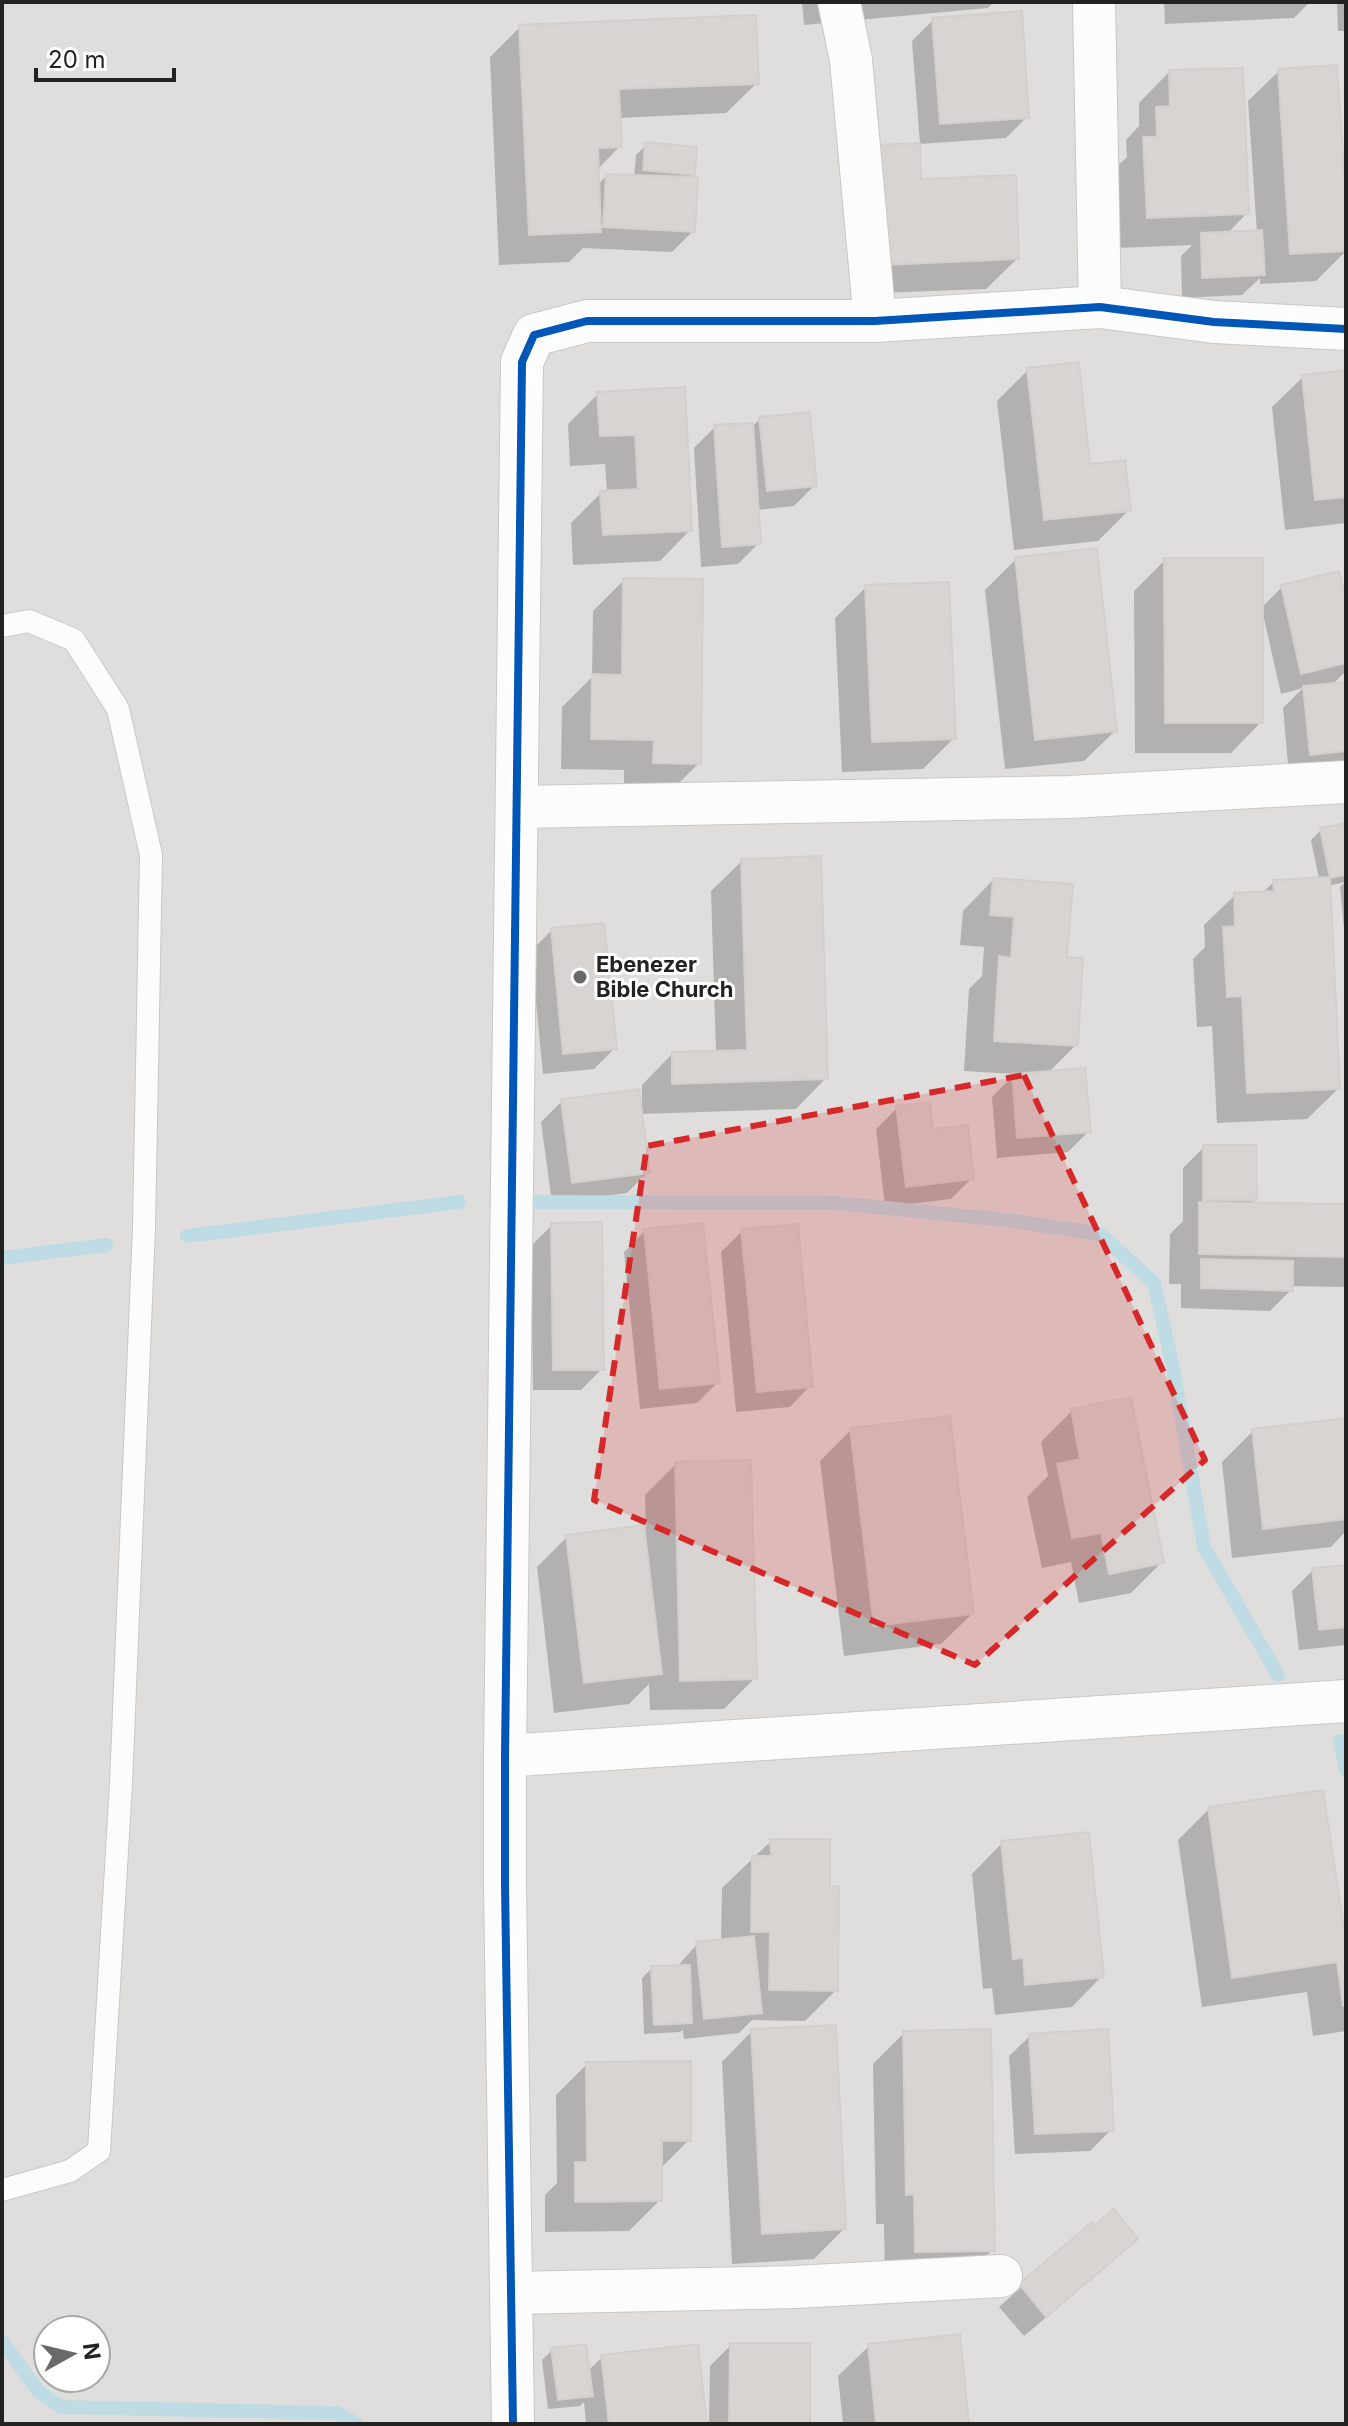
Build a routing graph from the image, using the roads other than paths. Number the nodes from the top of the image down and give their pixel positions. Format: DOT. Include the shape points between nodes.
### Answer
graph roads {
  1 [pos="839,2"];
  2 [pos="1094,2"];
  3 [pos="1100,307"];
  4 [pos="875,321"];
  5 [pos="1346,329"];
  6 [pos="2,626"];
  7 [pos="1346,782"];
  8 [pos="517,807"];
  9 [pos="1346,1701"];
  10 [pos="505,1756"];
  11 [pos="2,2190"];
  12 [pos="1001,2276"];
  13 [pos="512,2293"];
  14 [pos="513,2424"];
  1 -- 4 [label="street" via="851,60"];
  2 -- 3 [label="street"];
  3 -- 4 [label="street"];
  3 -- 5 [label="street" via="1214,322"];
  4 -- 8 [label="street" via="587,321 534,335 522,362"];
  6 -- 11 [label="lane" via="29,621 74,640 118,709 151,855 142,1260 121,1784 99,2151 70,2171"];
  7 -- 8 [label="street" via="1070,797"];
  8 -- 10 [label="street"];
  9 -- 10 [label="street"];
  10 -- 13 [label="street"];
  12 -- 13 [label="street"];
  13 -- 14 [label="street"];
}
